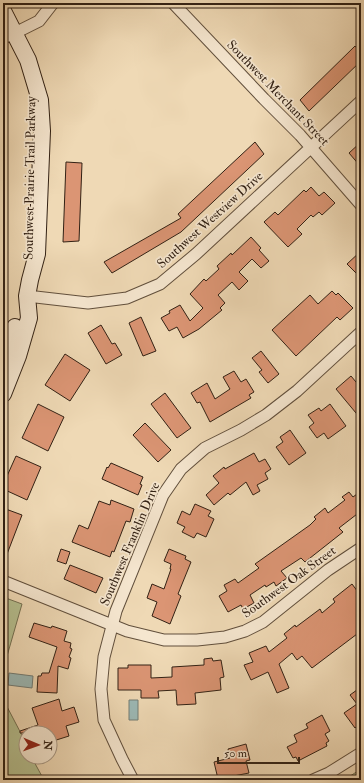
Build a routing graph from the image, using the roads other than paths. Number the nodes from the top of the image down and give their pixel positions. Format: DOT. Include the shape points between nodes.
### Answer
graph roads {
  1 [pos="53,3"];
  2 [pos="174,3"];
  3 [pos="3,11"];
  4 [pos="9,36"];
  5 [pos="361,101"];
  6 [pos="310,147"];
  7 [pos="361,205"];
  8 [pos="28,296"];
  9 [pos="361,332"];
  10 [pos="3,363"];
  11 [pos="3,394"];
  12 [pos="361,548"];
  13 [pos="3,581"];
  14 [pos="111,625"];
  15 [pos="361,753"];
  16 [pos="133,780"];
  17 [pos="313,780"];
  1 -- 4 [label="street" via="39,21"];
  2 -- 6 [label="street, Southwest Merchant Street"];
  3 -- 4 [label="street, Southwest Prairie Trail Parkway"];
  4 -- 8 [label="street, Southwest Prairie Trail Parkway" via="28,60 40,100 42,131 37,254"];
  5 -- 6 [label="street, Southwest Westview Drive"];
  6 -- 7 [label="street, Southwest Merchant Street"];
  6 -- 8 [label="street, Southwest Westview Drive" via="196,254 160,284 127,298 88,303"];
  8 -- 10 [label="street, Southwest Prairie Trail Parkway"];
  8 -- 11 [label="street, Southwest Prairie Trail Parkway" via="29,318"];
  9 -- 14 [label="street, Southwest Franklin Drive" via="297,391 266,415 205,448 181,468 163,494"];
  12 -- 14 [label="street, Southwest Oak Street" via="328,570 263,622 245,631 225,637 181,641 145,636"];
  13 -- 14 [label="street, Southwest Oak Street"];
  14 -- 16 [label="street, Southwest Franklin Drive" via="101,688 104,720"];
  15 -- 17 [label="street"];
}
